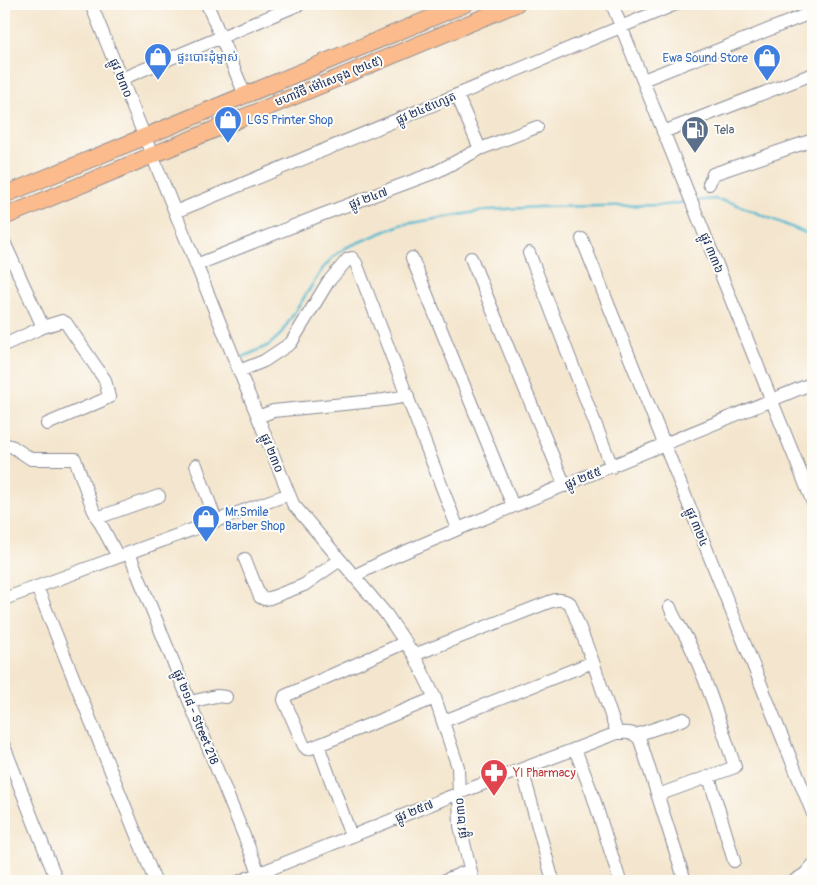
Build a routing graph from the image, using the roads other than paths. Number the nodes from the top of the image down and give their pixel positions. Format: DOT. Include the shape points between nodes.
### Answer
graph roads {
  1 [pos="91,4"];
  2 [pos="207,4"];
  3 [pos="300,4"];
  4 [pos="465,4"];
  5 [pos="516,4"];
  6 [pos="612,4"];
  7 [pos="676,4"];
  8 [pos="813,12"];
  9 [pos="621,27"];
  10 [pos="221,37"];
  11 [pos="813,74"];
  12 [pos="122,79"];
  13 [pos="643,80"];
  14 [pos="245,95"];
  15 [pos="457,95"];
  16 [pos="537,127"];
  17 [pos="664,132"];
  18 [pos="145,137"];
  19 [pos="813,140"];
  20 [pos="480,149"];
  21 [pos="152,154"];
  22 [pos="709,184"];
  23 [pos="4,195"];
  24 [pos="175,212"];
  25 [pos="4,217"];
  26 [pos="582,239"];
  27 [pos="4,242"];
  28 [pos="529,253"];
  29 [pos="412,258"];
  30 [pos="471,258"];
  31 [pos="196,265"];
  32 [pos="43,327"];
  33 [pos="4,345"];
  34 [pos="239,371"];
  35 [pos="813,383"];
  36 [pos="408,396"];
  37 [pos="772,400"];
  38 [pos="258,417"];
  39 [pos="47,424"];
  40 [pos="4,444"];
  41 [pos="664,445"];
  42 [pos="196,465"];
  43 [pos="612,467"];
  44 [pos="564,486"];
  45 [pos="289,494"];
  46 [pos="159,496"];
  47 [pos="813,503"];
  48 [pos="513,506"];
  49 [pos="97,518"];
  50 [pos="216,521"];
  51 [pos="458,530"];
  52 [pos="124,555"];
  53 [pos="245,559"];
  54 [pos="340,560"];
  55 [pos="354,576"];
  56 [pos="37,587"];
  57 [pos="4,599"];
  58 [pos="670,607"];
  59 [pos="406,642"];
  60 [pos="414,655"];
  61 [pos="593,662"];
  62 [pos="226,697"];
  63 [pos="435,698"];
  64 [pos="190,702"];
  65 [pos="684,719"];
  66 [pos="444,721"];
  67 [pos="617,733"];
  68 [pos="636,735"];
  69 [pos="318,745"];
  70 [pos="4,746"];
  71 [pos="576,749"];
  72 [pos="522,769"];
  73 [pos="709,777"];
  74 [pos="459,793"];
  75 [pos="658,795"];
  76 [pos="813,814"];
  77 [pos="351,836"];
  78 [pos="734,861"];
  79 [pos="813,865"];
  80 [pos="472,876"];
  81 [pos="261,877"];
  82 [pos="57,881"];
  83 [pos="155,881"];
  84 [pos="240,881"];
  85 [pos="443,881"];
  86 [pos="553,881"];
  87 [pos="620,881"];
  88 [pos="685,881"];
  89 [pos="794,881"];
  1 -- 12 [label="street, ផ្លូវ ២៣០"];
  2 -- 10 [label="street"];
  3 -- 10 [label="street"];
  4 -- 14 [label="main road, មហាវិថី ម៉ៅសេទុង (២៤៥)"];
  5 -- 21 [label="main road, មហាវិថី ម៉ៅសេទុង (២៤៥)"];
  6 -- 9 [label="street, ផ្លូវ ៣៣៦"];
  7 -- 9 [label="street, ផ្លូវ ២៤៥ហ្សេត"];
  8 -- 13 [label="street"];
  9 -- 13 [label="street, ផ្លូវ ៣៣៦"];
  9 -- 15 [label="street, ផ្លូវ ២៤៥ហ្សេត"];
  10 -- 12 [label="street"];
  10 -- 14 [label="street"];
  11 -- 17 [label="street"];
  12 -- 18 [label="street, ផ្លូវ ២៣០"];
  13 -- 17 [label="street, ផ្លូវ ៣៣៦"];
  14 -- 18 [label="main road, មហាវិថី ម៉ៅសេទុង (២៤៥)"];
  15 -- 20 [label="street"];
  15 -- 24 [label="street, ផ្លូវ ២៤៥ហ្សេត"];
  16 -- 20 [label="street, ផ្លូវ ២៤៧"];
  17 -- 37 [label="street, ផ្លូវ ៣៣៦"];
  18 -- 21 [label="street, ផ្លូវ ២៣០"];
  18 -- 23 [label="main road, មហាវិថី ម៉ៅសេទុង (២៤៥)"];
  19 -- 22 [label="street" via="713,174"];
  20 -- 31 [label="street, ផ្លូវ ២៤៧" via="436,172"];
  21 -- 24 [label="street, ផ្លូវ ២៣០"];
  21 -- 25 [label="main road, មហាវិថី ម៉ៅសេទុង (២៤៥)"];
  24 -- 31 [label="street, ផ្លូវ ២៣០"];
  26 -- 41 [label="street, ផ្លូវ ៣២៤"];
  27 -- 32 [label="street"];
  28 -- 43 [label="street"];
  29 -- 48 [label="street"];
  30 -- 44 [label="street"];
  31 -- 34 [label="street, ផ្លូវ ២៣០"];
  32 -- 33 [label="street"];
  32 -- 39 [label="street" via="62,321 66,323 105,380 109,397"];
  34 -- 36 [label="street" via="264,361 291,343 328,282 352,258"];
  34 -- 38 [label="street, ផ្លូវ ២៣០"];
  35 -- 37 [label="street, ផ្លូវ ២៥៥"];
  36 -- 38 [label="street" via="272,411"];
  36 -- 51 [label="street"];
  37 -- 41 [label="street, ផ្លូវ ២៥៥"];
  37 -- 47 [label="street, ផ្លូវ ៣៣៦"];
  38 -- 45 [label="street, ផ្លូវ ២៣០"];
  40 -- 49 [label="street, ផ្លូវ ២១៨ - Street 218" via="31,459 75,459"];
  41 -- 43 [label="street, ផ្លូវ ២៥៥"];
  41 -- 76 [label="street, ផ្លូវ ៣២៤"];
  42 -- 50 [label="street"];
  43 -- 44 [label="street, ផ្លូវ ២៥៥"];
  44 -- 48 [label="street, ផ្លូវ ២៥៥"];
  45 -- 50 [label="street"];
  45 -- 54 [label="street, ផ្លូវ ២៣០" via="293,504"];
  46 -- 49 [label="street"];
  48 -- 51 [label="street, ផ្លូវ ២៥៥"];
  49 -- 52 [label="street, ផ្លូវ ២១៨ - Street 218"];
  50 -- 52 [label="street"];
  51 -- 55 [label="street, ផ្លូវ ២៥៥"];
  52 -- 56 [label="street"];
  52 -- 64 [label="street, ផ្លូវ ២១៨ - Street 218"];
  53 -- 54 [label="street" via="260,597 264,599 304,585"];
  54 -- 55 [label="street, ផ្លូវ ២៣០"];
  55 -- 59 [label="street, ផ្លូវ ២៣០"];
  56 -- 57 [label="street"];
  56 -- 83 [label="street"];
  58 -- 73 [label="street" via="687,639 720,720 735,767"];
  59 -- 60 [label="street, ផ្លូវ ២៣០"];
  59 -- 69 [label="street" via="285,696 304,746 307,749"];
  60 -- 61 [label="street" via="558,599 570,604"];
  60 -- 63 [label="street, ផ្លូវ ២៣០"];
  61 -- 66 [label="street"];
  61 -- 67 [label="street"];
  62 -- 64 [label="street"];
  63 -- 66 [label="street, ផ្លូវ ២៣០"];
  63 -- 69 [label="street"];
  64 -- 81 [label="street, ផ្លូវ ២១៨ - Street 218"];
  65 -- 68 [label="street"];
  66 -- 74 [label="street, ផ្លូវ ២៣០" via="458,767"];
  67 -- 68 [label="street"];
  67 -- 71 [label="street, ផ្លូវ ២៥៧"];
  68 -- 75 [label="street"];
  69 -- 77 [label="street"];
  70 -- 82 [label="street"];
  71 -- 72 [label="street, ផ្លូវ ២៥៧"];
  71 -- 87 [label="street"];
  72 -- 74 [label="street, ផ្លូវ ២៥៧"];
  72 -- 86 [label="street"];
  73 -- 75 [label="street"];
  73 -- 78 [label="street"];
  74 -- 77 [label="street, ផ្លូវ ២៥៧"];
  74 -- 80 [label="street, ផ្លូវ ២៣០" via="460,826"];
  75 -- 88 [label="street"];
  77 -- 81 [label="street, ផ្លូវ ២៥៧"];
  79 -- 89 [label="street"];
  80 -- 85 [label="street"];
  81 -- 84 [label="street, ផ្លូវ ២៥៧"];
}
